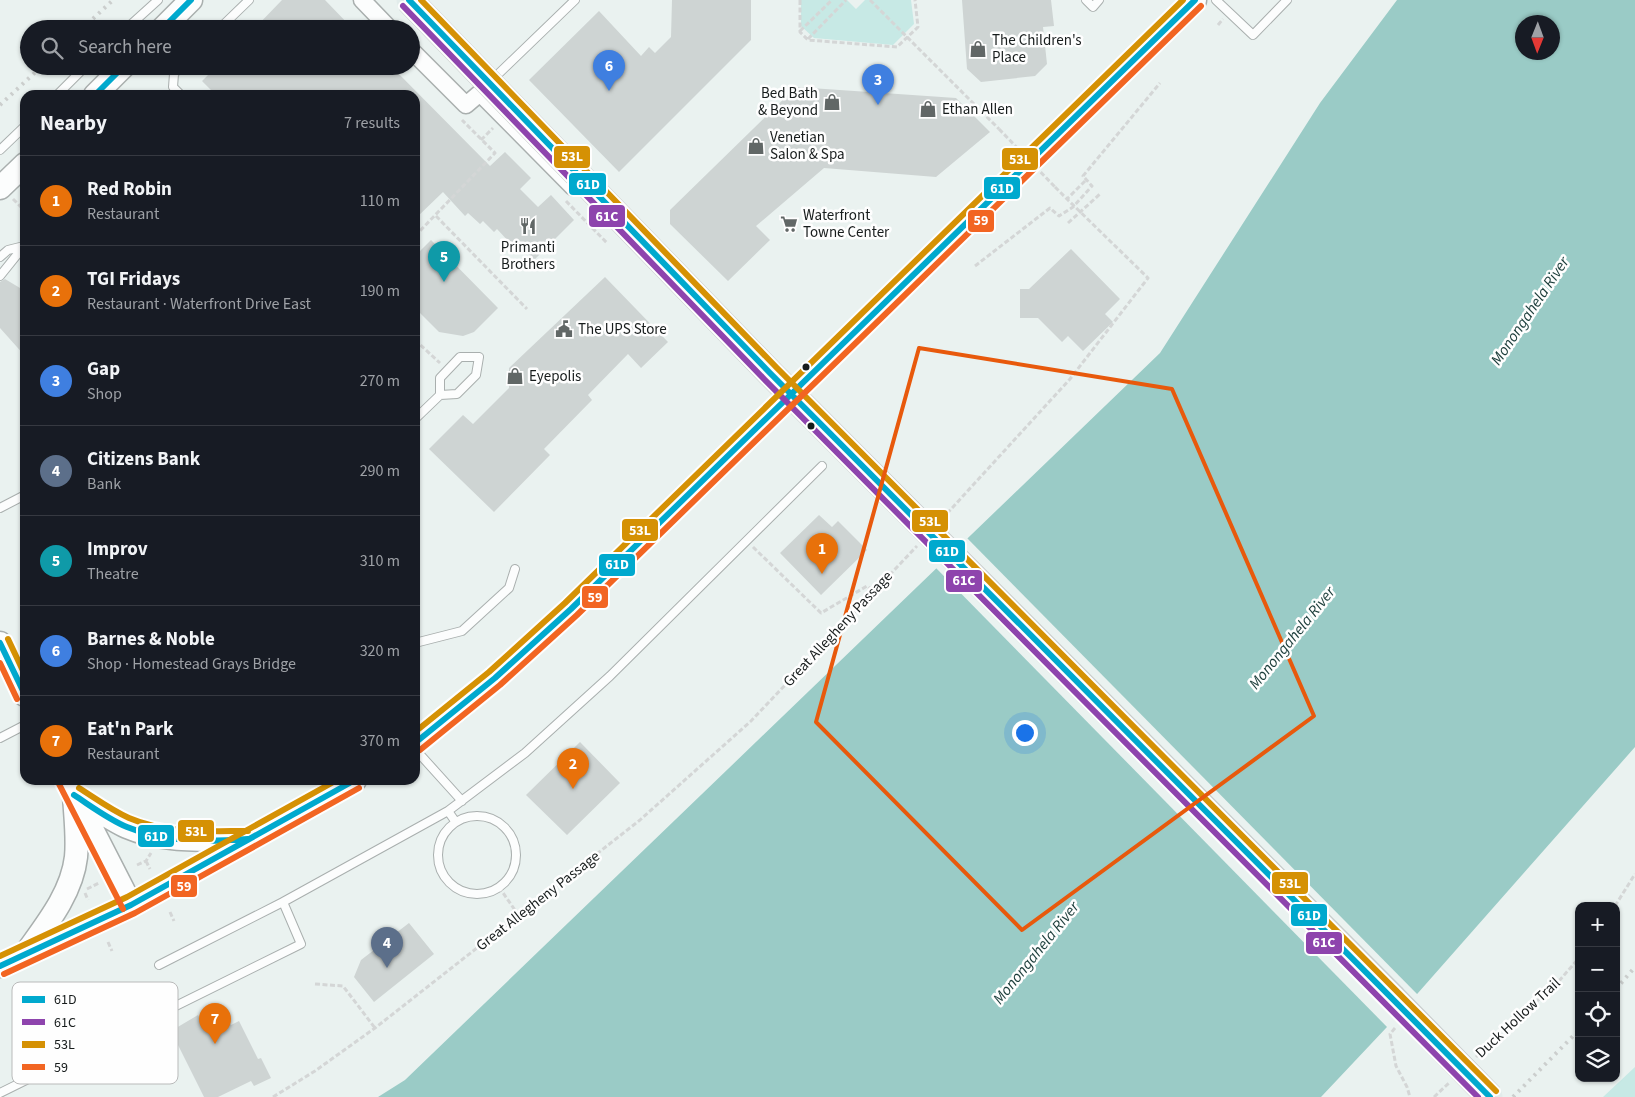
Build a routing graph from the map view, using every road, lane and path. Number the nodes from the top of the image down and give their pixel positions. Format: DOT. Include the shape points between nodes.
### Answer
graph roads {
  1 [pos="158,0"];
  2 [pos="191,0"];
  3 [pos="249,0"];
  4 [pos="362,0"];
  5 [pos="409,0"];
  6 [pos="575,0"];
  7 [pos="800,0"];
  8 [pos="832,0"];
  9 [pos="846,0"];
  10 [pos="870,0"];
  11 [pos="915,0"];
  12 [pos="1086,0"];
  13 [pos="1100,0"];
  14 [pos="1195,0"];
  15 [pos="1216,0"];
  16 [pos="1287,0"];
  17 [pos="136,20"];
  18 [pos="171,20"];
  19 [pos="228,20"];
  20 [pos="381,20"];
  21 [pos="800,32"];
  22 [pos="908,37"];
  23 [pos="808,40"];
  24 [pos="420,59"];
  25 [pos="77,75"];
  26 [pos="115,75"];
  27 [pos="174,75"];
  28 [pos="1160,83"];
  29 [pos="62,90"];
  30 [pos="100,90"];
  31 [pos="177,90"];
  32 [pos="480,93"];
  33 [pos="455,114"];
  34 [pos="20,131"];
  35 [pos="0,150"];
  36 [pos="20,169"];
  37 [pos="1086,180"];
  38 [pos="0,188"];
  39 [pos="1100,194"];
  40 [pos="1067,199"];
  41 [pos="1073,207"];
  42 [pos="578,212"];
  43 [pos="1081,214"];
  44 [pos="436,216"];
  45 [pos="1068,223"];
  46 [pos="420,231"];
  47 [pos="607,243"];
  48 [pos="20,247"];
  49 [pos="20,252"];
  50 [pos="0,257"];
  51 [pos="975,266"];
  52 [pos="0,276"];
  53 [pos="526,309"];
  54 [pos="420,345"];
  55 [pos="433,358"];
  56 [pos="440,395"];
  57 [pos="785,402"];
  58 [pos="420,414"];
  59 [pos="822,466"];
  60 [pos="20,498"];
  61 [pos="0,508"];
  62 [pos="938,523"];
  63 [pos="747,541"];
  64 [pos="919,544"];
  65 [pos="515,569"];
  66 [pos="874,592"];
  67 [pos="420,642"];
  68 [pos="0,643"];
  69 [pos="20,685"];
  70 [pos="20,728"];
  71 [pos="0,738"];
  72 [pos="420,739"];
  73 [pos="420,755"];
  74 [pos="345,785"];
  75 [pos="70,787"];
  76 [pos="462,801"];
  77 [pos="448,811"];
  78 [pos="455,821"];
  79 [pos="248,840"];
  80 [pos="154,845"];
  81 [pos="146,861"];
  82 [pos="137,865"];
  83 [pos="150,869"];
  84 [pos="1635,874"];
  85 [pos="499,887"];
  86 [pos="283,902"];
  87 [pos="1618,902"];
  88 [pos="131,905"];
  89 [pos="170,912"];
  90 [pos="519,916"];
  91 [pos="174,920"];
  92 [pos="108,942"];
  93 [pos="112,951"];
  94 [pos="26,954"];
  95 [pos="1575,962"];
  96 [pos="159,965"];
  97 [pos="0,966"];
  98 [pos="314,984"];
  99 [pos="178,1005"];
  100 [pos="1396,1027"];
  101 [pos="374,1028"];
  102 [pos="1474,1059"];
  103 [pos="1454,1078"];
  104 [pos="18,1084"];
  105 [pos="0,1093"];
  106 [pos="273,1097"];
  107 [pos="1410,1097"];
  108 [pos="1434,1097"];
  109 [pos="1490,1097"];
  1 -- 17 [label="lane"];
  2 -- 18 [label="street"];
  3 -- 19 [label="lane"];
  4 -- 20 [label="street"];
  5 -- 109 [label="main road, bridge" via="770,373"];
  6 -- 32 [label="lane"];
  7 -- 21 [label="path"];
  8 -- 21 [label="path"];
  9 -- 23 [label="path"];
  10 -- 22 [label="path"];
  11 -- 22 [label="path" via="918,27"];
  12 -- 13 [label="lane" via="1093,7"];
  14 -- 57 [label="street"];
  15 -- 16 [label="lane" via="1253,35"];
  21 -- 23 [label="path"];
  22 -- 23 [label="path" via="898,47"];
  22 -- 40 [label="path, bridge"];
  24 -- 32 [label="street" via="466,105"];
  25 -- 29 [label="lane"];
  26 -- 30 [label="street"];
  27 -- 31 [label="lane" via="173,86"];
  28 -- 37 [label="path" via="1084,176"];
  32 -- 57 [label="street"];
  33 -- 44 [label="path" via="495,153"];
  34 -- 35 [label="lane"];
  36 -- 38 [label="street"];
  37 -- 40 [label="path"];
  37 -- 41 [label="path" via="1092,186"];
  39 -- 43 [label="path"];
  40 -- 41 [label="path"];
  41 -- 43 [label="path"];
  41 -- 51 [label="path" via="1059,216 1050,208"];
  42 -- 47 [label="path"];
  43 -- 45 [label="path"];
  43 -- 62 [label="path" via="1148,278 1070,379"];
  44 -- 46 [label="path"];
  44 -- 53 [label="path"];
  48 -- 50 [label="lane" via="8,250"];
  49 -- 52 [label="lane"];
  54 -- 55 [label="path"];
  56 -- 56 [label="lane" via="457,394 476,375 479,357 460,357 440,378"];
  56 -- 58 [label="lane"];
  57 -- 72 [label="street" via="554,623 467,703"];
  59 -- 63 [label="lane"];
  60 -- 61 [label="lane"];
  63 -- 66 [label="path" via="821,613 868,586"];
  63 -- 76 [label="lane" via="610,676 525,753"];
  64 -- 66 [label="path, Great Allegheny Passage"];
  65 -- 67 [label="lane" via="510,588 462,631"];
  66 -- 90 [label="path, Great Allegheny Passage" via="751,721 707,762"];
  68 -- 69 [label="street"];
  70 -- 71 [label="lane"];
  73 -- 76 [label="lane"];
  74 -- 79 [label="street"];
  75 -- 79 [label="street" via="126,827 175,839"];
  75 -- 88 [label="street"];
  75 -- 94 [label="street" via="76,857 56,911"];
  76 -- 77 [label="lane"];
  77 -- 78 [label="lane"];
  77 -- 86 [label="lane"];
  78 -- 85 [label="lane" via="474,815 494,819 510,832 516,852 512,872"];
  78 -- 85 [label="lane" via="439,840 438,865 447,879 452,886 475,894"];
  79 -- 88 [label="street"];
  80 -- 81 [label="path"];
  81 -- 82 [label="path"];
  81 -- 83 [label="path"];
  84 -- 87 [label="path"];
  85 -- 90 [label="path"];
  86 -- 96 [label="lane"];
  86 -- 99 [label="lane" via="301,944"];
  88 -- 94 [label="street"];
  89 -- 91 [label="path"];
  90 -- 101 [label="path, Great Allegheny Passage"];
  92 -- 93 [label="path"];
  94 -- 97 [label="street"];
  95 -- 102 [label="path, Duck Hollow Trail"];
  98 -- 101 [label="path" via="343,986"];
  100 -- 107 [label="path" via="1390,1034 1396,1066"];
  101 -- 106 [label="path, Great Allegheny Passage" via="315,1072"];
  103 -- 108 [label="path"];
  104 -- 105 [label="lane"];
}
